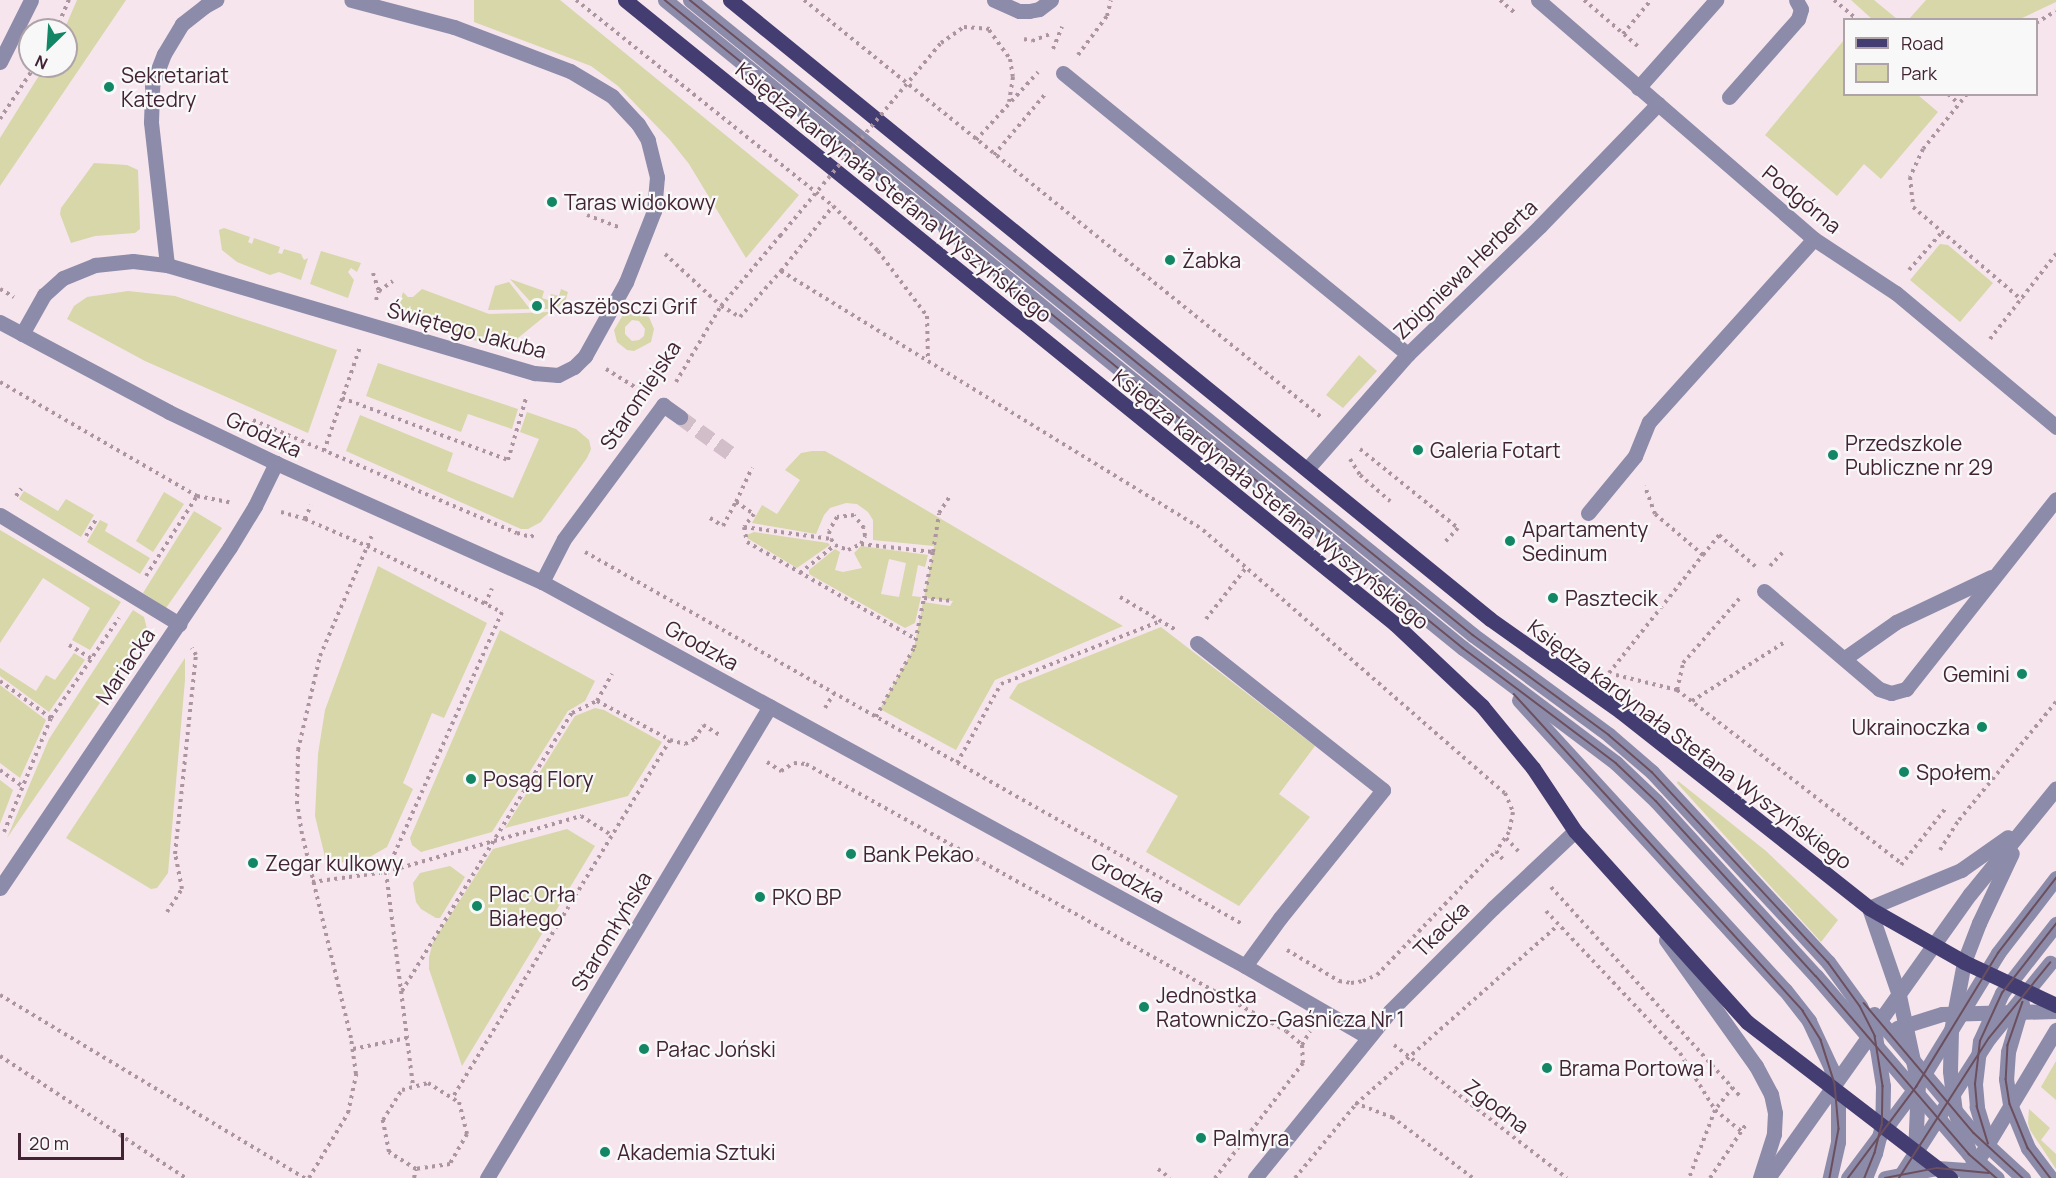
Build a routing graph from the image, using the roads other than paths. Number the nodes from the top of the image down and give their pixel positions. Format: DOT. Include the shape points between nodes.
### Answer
graph roads {
  1 [pos="30,0"];
  2 [pos="216,0"];
  3 [pos="351,0"];
  4 [pos="625,0"];
  5 [pos="665,0"];
  6 [pos="690,0"];
  7 [pos="730,0"];
  8 [pos="994,0"];
  9 [pos="1051,0"];
  10 [pos="1538,0"];
  11 [pos="1716,0"];
  12 [pos="1796,0"];
  13 [pos="0,62"];
  14 [pos="1063,73"];
  15 [pos="1638,88"];
  16 [pos="1728,97"];
  17 [pos="1658,104"];
  18 [pos="1814,238"];
  19 [pos="166,265"];
  20 [pos="0,322"];
  21 [pos="22,334"];
  22 [pos="1408,354"];
  23 [pos="680,417"];
  24 [pos="2053,424"];
  25 [pos="276,463"];
  26 [pos="1307,469"];
  27 [pos="2056,499"];
  28 [pos="1588,513"];
  29 [pos="0,515"];
  30 [pos="1994,576"];
  31 [pos="542,582"];
  32 [pos="1764,591"];
  33 [pos="179,624"];
  34 [pos="1194,641"];
  35 [pos="1463,648"];
  36 [pos="1845,658"];
  37 [pos="770,706"];
  38 [pos="2056,788"];
  39 [pos="2033,816"];
  40 [pos="1575,831"];
  41 [pos="2056,878"];
  42 [pos="0,888"];
  43 [pos="1869,908"];
  44 [pos="1647,913"];
  45 [pos="2056,924"];
  46 [pos="1932,946"];
  47 [pos="2053,959"];
  48 [pos="1964,962"];
  49 [pos="1245,966"];
  50 [pos="1985,972"];
  51 [pos="2009,982"];
  52 [pos="2028,991"];
  53 [pos="1899,995"];
  54 [pos="2056,1005"];
  55 [pos="2056,1011"];
  56 [pos="1957,1013"];
  57 [pos="1990,1013"];
  58 [pos="2013,1013"];
  59 [pos="1906,1024"];
  60 [pos="2056,1030"];
  61 [pos="1951,1031"];
  62 [pos="1368,1037"];
  63 [pos="1877,1037"];
  64 [pos="1977,1057"];
  65 [pos="1912,1061"];
  66 [pos="1918,1087"];
  67 [pos="1835,1088"];
  68 [pos="1952,1103"];
  69 [pos="2010,1103"];
  70 [pos="1937,1119"];
  71 [pos="1882,1131"];
  72 [pos="1987,1146"];
  73 [pos="1916,1151"];
  74 [pos="1937,1167"];
  75 [pos="1983,1171"];
  76 [pos="1908,1175"];
  77 [pos="487,1178"];
  78 [pos="1255,1178"];
  79 [pos="1760,1178"];
  80 [pos="1768,1178"];
  81 [pos="1830,1178"];
  82 [pos="1848,1178"];
  83 [pos="1865,1178"];
  84 [pos="1885,1178"];
  85 [pos="1950,1178"];
  86 [pos="2023,1178"];
  87 [pos="2051,1178"];
  1 -- 13 [label="street"];
  2 -- 19 [label="street" via="182,24 152,85 151,122"];
  3 -- 19 [label="street, Świętego Jakuba" via="454,27 570,71 612,96 638,124 648,140 657,177 654,211 626,282 585,356 558,375 534,373"];
  4 -- 40 [label="main road, Księdza kardynała Stefana Wyszyńskiego" via="1395,624 1482,706 1533,768"];
  5 -- 35 [label="street"];
  6 -- 63 [label="street" via="1500,657 1638,758 1822,956"];
  7 -- 26 [label="main road, Księdza kardynała Stefana Wyszyńskiego"];
  8 -- 9 [label="street" via="1029,11"];
  10 -- 15 [label="street, Podgórna"];
  11 -- 15 [label="street"];
  12 -- 16 [label="street" via="1801,9 1798,19"];
  14 -- 22 [label="street"];
  15 -- 17 [label="street, Podgórna"];
  17 -- 18 [label="street, Podgórna"];
  17 -- 22 [label="street, Zbigniewa Herberta"];
  18 -- 24 [label="street, Podgórna" via="1896,293"];
  18 -- 28 [label="street" via="1649,422 1635,456"];
  19 -- 21 [label="street, Świętego Jakuba" via="112,262 78,270 44,295"];
  20 -- 21 [label="street, Grodzka"];
  21 -- 25 [label="street, Grodzka"];
  22 -- 26 [label="street, Zbigniewa Herberta"];
  23 -- 31 [label="street, Staromiejska" via="663,405 564,538"];
  25 -- 31 [label="street, Grodzka"];
  25 -- 33 [label="street, Mariacka" via="255,506"];
  26 -- 43 [label="main road, Księdza kardynała Stefana Wyszyńskiego" via="1490,619 1629,718"];
  27 -- 30 [label="street"];
  29 -- 33 [label="street"];
  30 -- 36 [label="street" via="1896,622"];
  30 -- 36 [label="street" via="1906,689 1891,693 1879,688"];
  31 -- 37 [label="street, Grodzka"];
  32 -- 36 [label="street"];
  33 -- 42 [label="street, Mariacka"];
  34 -- 49 [label="street" via="1383,790"];
  35 -- 63 [label="street" via="1599,749 1639,784"];
  35 -- 67 [label="street" via="1518,699 1791,997 1821,1040"];
  37 -- 49 [label="street, Grodzka"];
  37 -- 77 [label="street, Staromłyńska"];
  38 -- 39 [label="street"];
  39 -- 43 [label="street" via="1961,870"];
  39 -- 46 [label="street"];
  39 -- 48 [label="street" via="2000,877"];
  40 -- 44 [label="main road, Księdza kardynała Stefana Wyszyńskiego"];
  40 -- 62 [label="street, Tkacka" via="1428,971"];
  41 -- 50 [label="street"];
  43 -- 46 [label="main road, Księdza kardynała Stefana Wyszyńskiego"];
  43 -- 53 [label="street"];
  44 -- 67 [label="main road, Księdza kardynała Stefana Wyszyńskiego" via="1747,1022"];
  44 -- 79 [label="street" via="1767,1086 1776,1118"];
  45 -- 51 [label="street"];
  46 -- 48 [label="main road, Księdza kardynała Stefana Wyszyńskiego"];
  46 -- 53 [label="street"];
  47 -- 52 [label="street"];
  48 -- 50 [label="main road, Księdza kardynała Stefana Wyszyńskiego"];
  48 -- 56 [label="street"];
  49 -- 62 [label="street, Grodzka"];
  50 -- 51 [label="main road, Księdza kardynała Stefana Wyszyńskiego"];
  50 -- 56 [label="street"];
  51 -- 52 [label="main road, Księdza kardynała Stefana Wyszyńskiego"];
  51 -- 57 [label="street"];
  52 -- 54 [label="main road, Księdza kardynała Stefana Wyszyńskiego"];
  52 -- 58 [label="street"];
  53 -- 59 [label="street"];
  53 -- 63 [label="street"];
  55 -- 58 [label="street"];
  56 -- 57 [label="street"];
  56 -- 59 [label="street"];
  56 -- 61 [label="street"];
  57 -- 58 [label="street"];
  57 -- 64 [label="street"];
  58 -- 64 [label="street"];
  58 -- 69 [label="street" via="2007,1059"];
  59 -- 63 [label="street"];
  59 -- 65 [label="street"];
  60 -- 69 [label="street"];
  61 -- 66 [label="street"];
  61 -- 68 [label="street"];
  62 -- 78 [label="street, Tkacka"];
  63 -- 65 [label="street"];
  63 -- 66 [label="street"];
  63 -- 67 [label="street"];
  63 -- 71 [label="street" via="1883,1086"];
  64 -- 68 [label="street"];
  64 -- 72 [label="street" via="1977,1107"];
  65 -- 66 [label="street"];
  66 -- 68 [label="street"];
  66 -- 70 [label="street"];
  66 -- 71 [label="street"];
  66 -- 73 [label="street"];
  67 -- 71 [label="main road, Księdza kardynała Stefana Wyszyńskiego"];
  67 -- 80 [label="street"];
  67 -- 81 [label="street" via="1839,1135"];
  68 -- 70 [label="street"];
  68 -- 72 [label="street"];
  68 -- 75 [label="street"];
  69 -- 72 [label="street"];
  69 -- 87 [label="street" via="2028,1148"];
  70 -- 73 [label="street"];
  70 -- 75 [label="street"];
  71 -- 73 [label="main road, Księdza kardynała Stefana Wyszyńskiego"];
  71 -- 82 [label="street"];
  71 -- 83 [label="street"];
  72 -- 75 [label="street"];
  72 -- 75 [label="street"];
  72 -- 86 [label="street"];
  73 -- 74 [label="main road, Księdza kardynała Stefana Wyszyńskiego"];
  73 -- 76 [label="street"];
  74 -- 75 [label="street"];
  74 -- 76 [label="street"];
  74 -- 85 [label="main road, Księdza kardynała Stefana Wyszyńskiego"];
  76 -- 84 [label="street"];
}
